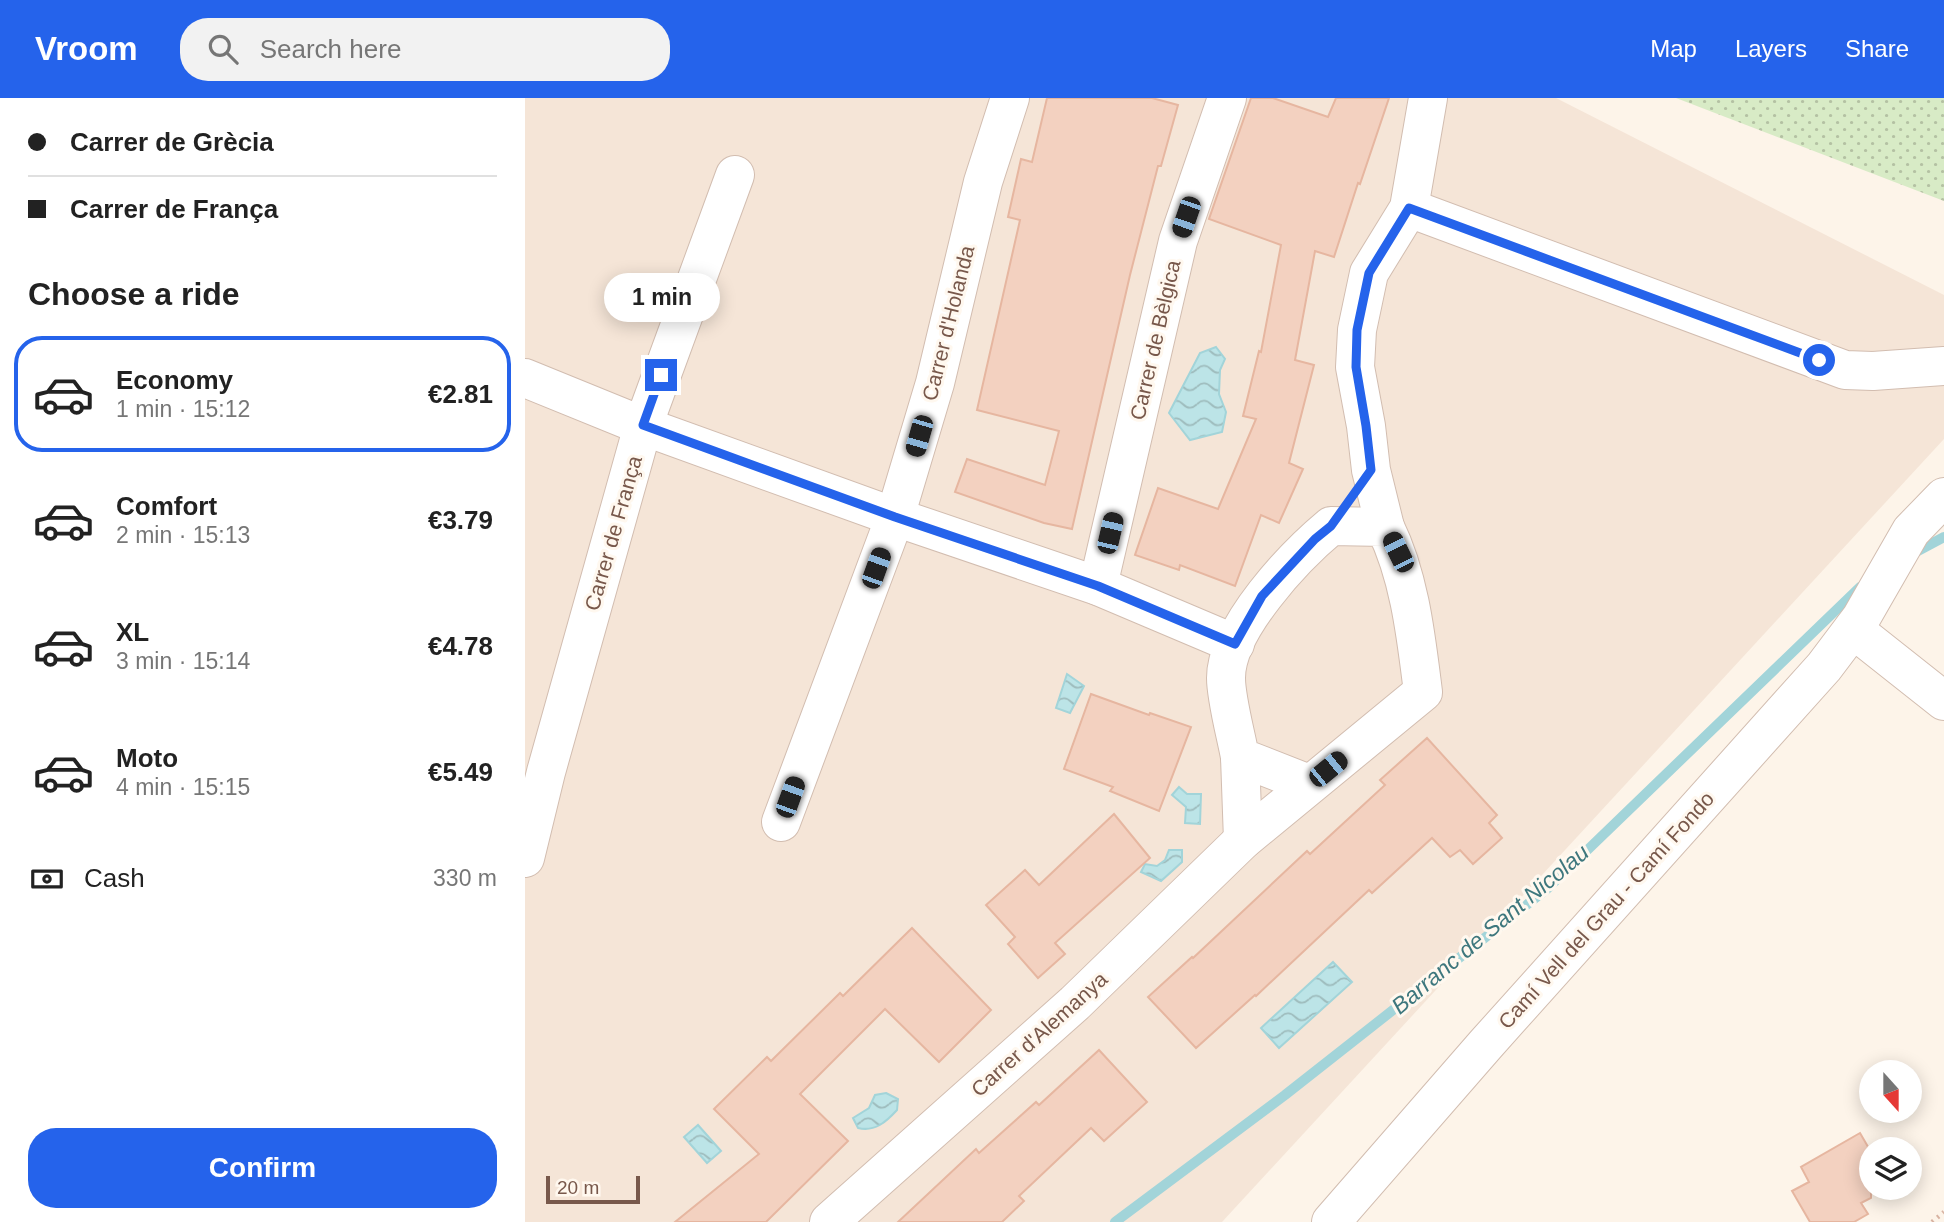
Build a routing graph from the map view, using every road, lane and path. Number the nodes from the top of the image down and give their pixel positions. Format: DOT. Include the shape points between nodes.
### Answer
graph roads {
  1 [pos="1010,98"];
  2 [pos="1227,98"];
  3 [pos="1428,98"];
  4 [pos="735,175"];
  5 [pos="1409,208"];
  6 [pos="1944,366"];
  7 [pos="525,378"];
  8 [pos="643,425"];
  9 [pos="1371,470"];
  10 [pos="1944,497"];
  11 [pos="895,517"];
  12 [pos="1331,526"];
  13 [pos="1385,527"];
  14 [pos="1098,586"];
  15 [pos="1853,629"];
  16 [pos="1235,644"];
  17 [pos="1944,701"];
  18 [pos="1240,757"];
  19 [pos="1310,784"];
  20 [pos="781,822"];
  21 [pos="1243,840"];
  22 [pos="525,858"];
  23 [pos="1944,1212"];
  24 [pos="829,1222"];
  25 [pos="1331,1222"];
  26 [pos="1932,1222"];
  1 -- 11 [label="street, Carrer d'Holanda" via="983,182 935,383"];
  2 -- 14 [label="street, Carrer de Bèlgica" via="1178,241"];
  3 -- 5 [label="street"];
  4 -- 8 [label="street, Carrer de França"];
  5 -- 6 [label="street" via="1845,369"];
  5 -- 9 [label="street" via="1369,273 1357,330 1356,367"];
  7 -- 8 [label="street"];
  8 -- 11 [label="street"];
  8 -- 22 [label="street, Carrer de França"];
  9 -- 12 [label="street"];
  9 -- 13 [label="street"];
  10 -- 15 [label="street, Camí Vell del Grau - Camí Fondo" via="1911,531"];
  11 -- 14 [label="street"];
  11 -- 20 [label="street, Carrer d'Holanda"];
  12 -- 13 [label="street"];
  12 -- 16 [label="street" via="1262,596"];
  13 -- 19 [label="street" via="1398,552 1423,692"];
  14 -- 16 [label="street"];
  15 -- 17 [label="street"];
  15 -- 25 [label="street, Camí Vell del Grau - Camí Fondo"];
  16 -- 18 [label="street" via="1226,677"];
  18 -- 19 [label="street"];
  18 -- 21 [label="street"];
  19 -- 21 [label="street, Carrer d'Alemanya"];
  21 -- 24 [label="street, Carrer d'Alemanya" via="1075,1003"];
  23 -- 26 [label="path"];
}
